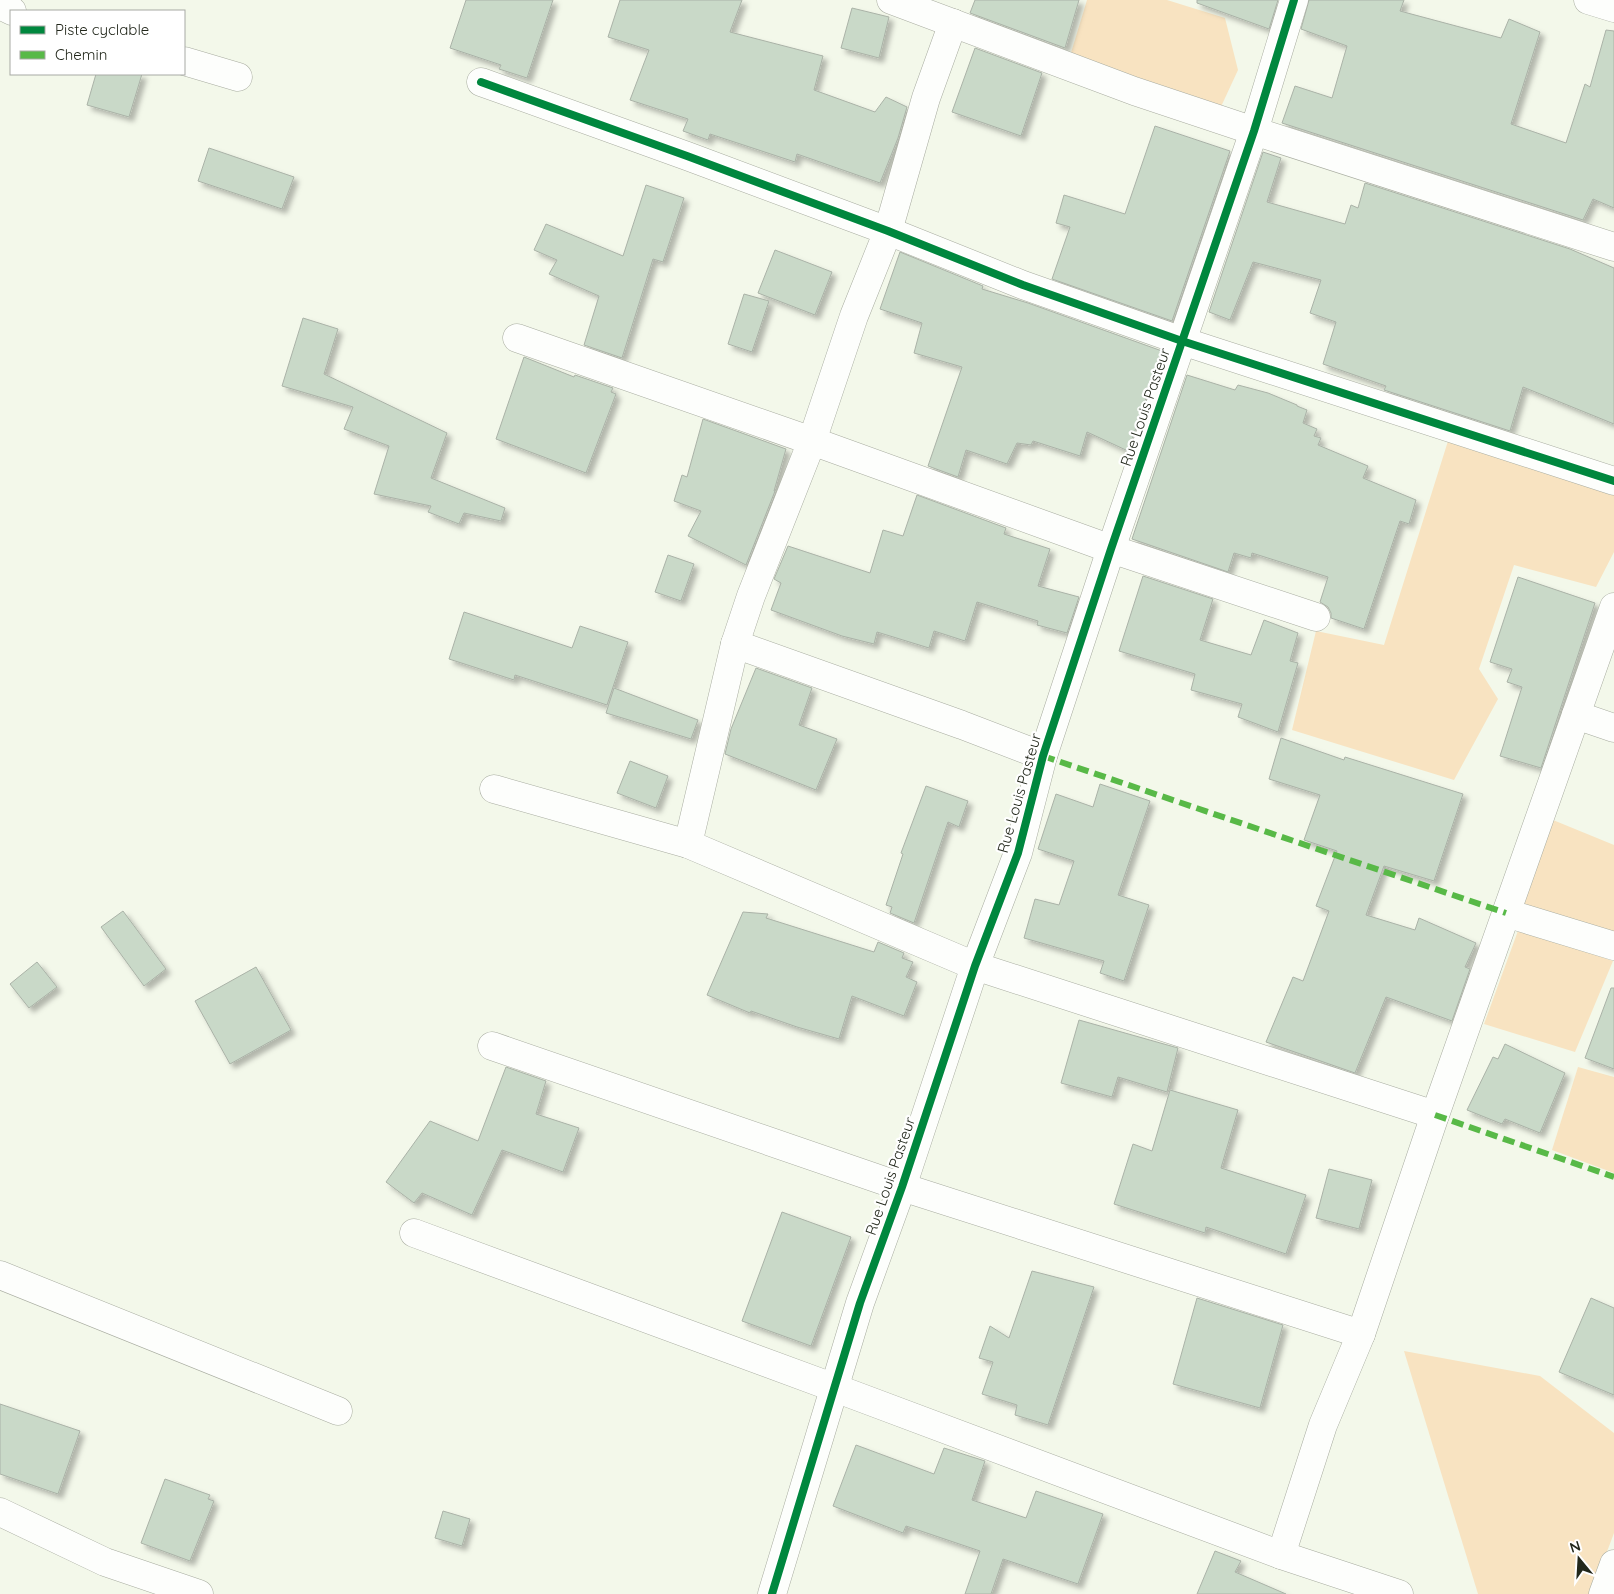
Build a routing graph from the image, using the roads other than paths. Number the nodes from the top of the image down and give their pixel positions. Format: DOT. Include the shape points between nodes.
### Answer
graph roads {
  1 [pos="891,0"];
  2 [pos="1294,0"];
  3 [pos="1588,0"];
  4 [pos="1614,8"];
  5 [pos="953,23"];
  6 [pos="185,62"];
  7 [pos="238,77"];
  8 [pos="481,82"];
  9 [pos="1254,131"];
  10 [pos="888,231"];
  11 [pos="1614,247"];
  12 [pos="517,338"];
  13 [pos="1182,341"];
  14 [pos="812,441"];
  15 [pos="1614,481"];
  16 [pos="1111,549"];
  17 [pos="1614,607"];
  18 [pos="1316,617"];
  19 [pos="735,644"];
  20 [pos="1576,715"];
  21 [pos="1614,728"];
  22 [pos="1043,756"];
  23 [pos="494,789"];
  24 [pos="688,844"];
  25 [pos="1506,914"];
  26 [pos="1614,946"];
  27 [pos="975,966"];
  28 [pos="492,1046"];
  29 [pos="1435,1116"];
  30 [pos="902,1187"];
  31 [pos="414,1233"];
  32 [pos="0,1275"];
  33 [pos="1361,1334"];
  34 [pos="834,1388"];
  35 [pos="338,1411"];
  36 [pos="0,1512"];
  37 [pos="1281,1555"];
  38 [pos="1614,1564"];
  39 [pos="199,1594"];
  40 [pos="772,1594"];
  41 [pos="1399,1594"];
  42 [pos="1603,1594"];
  1 -- 5 [label="street"];
  2 -- 9 [label="street, Rue Louis Pasteur"];
  3 -- 4 [label="street"];
  5 -- 9 [label="street" via="1134,91"];
  5 -- 10 [label="street" via="926,98"];
  6 -- 7 [label="street"];
  8 -- 10 [label="street"];
  9 -- 11 [label="street"];
  9 -- 13 [label="street, Rue Louis Pasteur"];
  10 -- 13 [label="street" via="1023,285"];
  10 -- 14 [label="street" via="854,316"];
  12 -- 14 [label="street"];
  13 -- 15 [label="street"];
  13 -- 16 [label="street, Rue Louis Pasteur"];
  14 -- 16 [label="street"];
  14 -- 19 [label="street"];
  16 -- 18 [label="street"];
  16 -- 22 [label="street, Rue Louis Pasteur"];
  17 -- 20 [label="street"];
  19 -- 22 [label="street"];
  19 -- 24 [label="street"];
  20 -- 21 [label="street"];
  20 -- 25 [label="street"];
  22 -- 27 [label="street, Rue Louis Pasteur" via="1018,852"];
  23 -- 24 [label="street"];
  24 -- 27 [label="street"];
  25 -- 26 [label="street"];
  25 -- 29 [label="street"];
  27 -- 29 [label="street"];
  27 -- 30 [label="street, Rue Louis Pasteur"];
  28 -- 30 [label="street"];
  29 -- 33 [label="street"];
  30 -- 33 [label="street"];
  30 -- 34 [label="street, Rue Louis Pasteur" via="860,1303"];
  31 -- 34 [label="street"];
  32 -- 35 [label="street"];
  33 -- 37 [label="street" via="1323,1425"];
  34 -- 37 [label="street"];
  34 -- 40 [label="street, Rue Louis Pasteur"];
  36 -- 39 [label="street" via="105,1562"];
  37 -- 41 [label="street"];
  38 -- 42 [label="street"];
}
